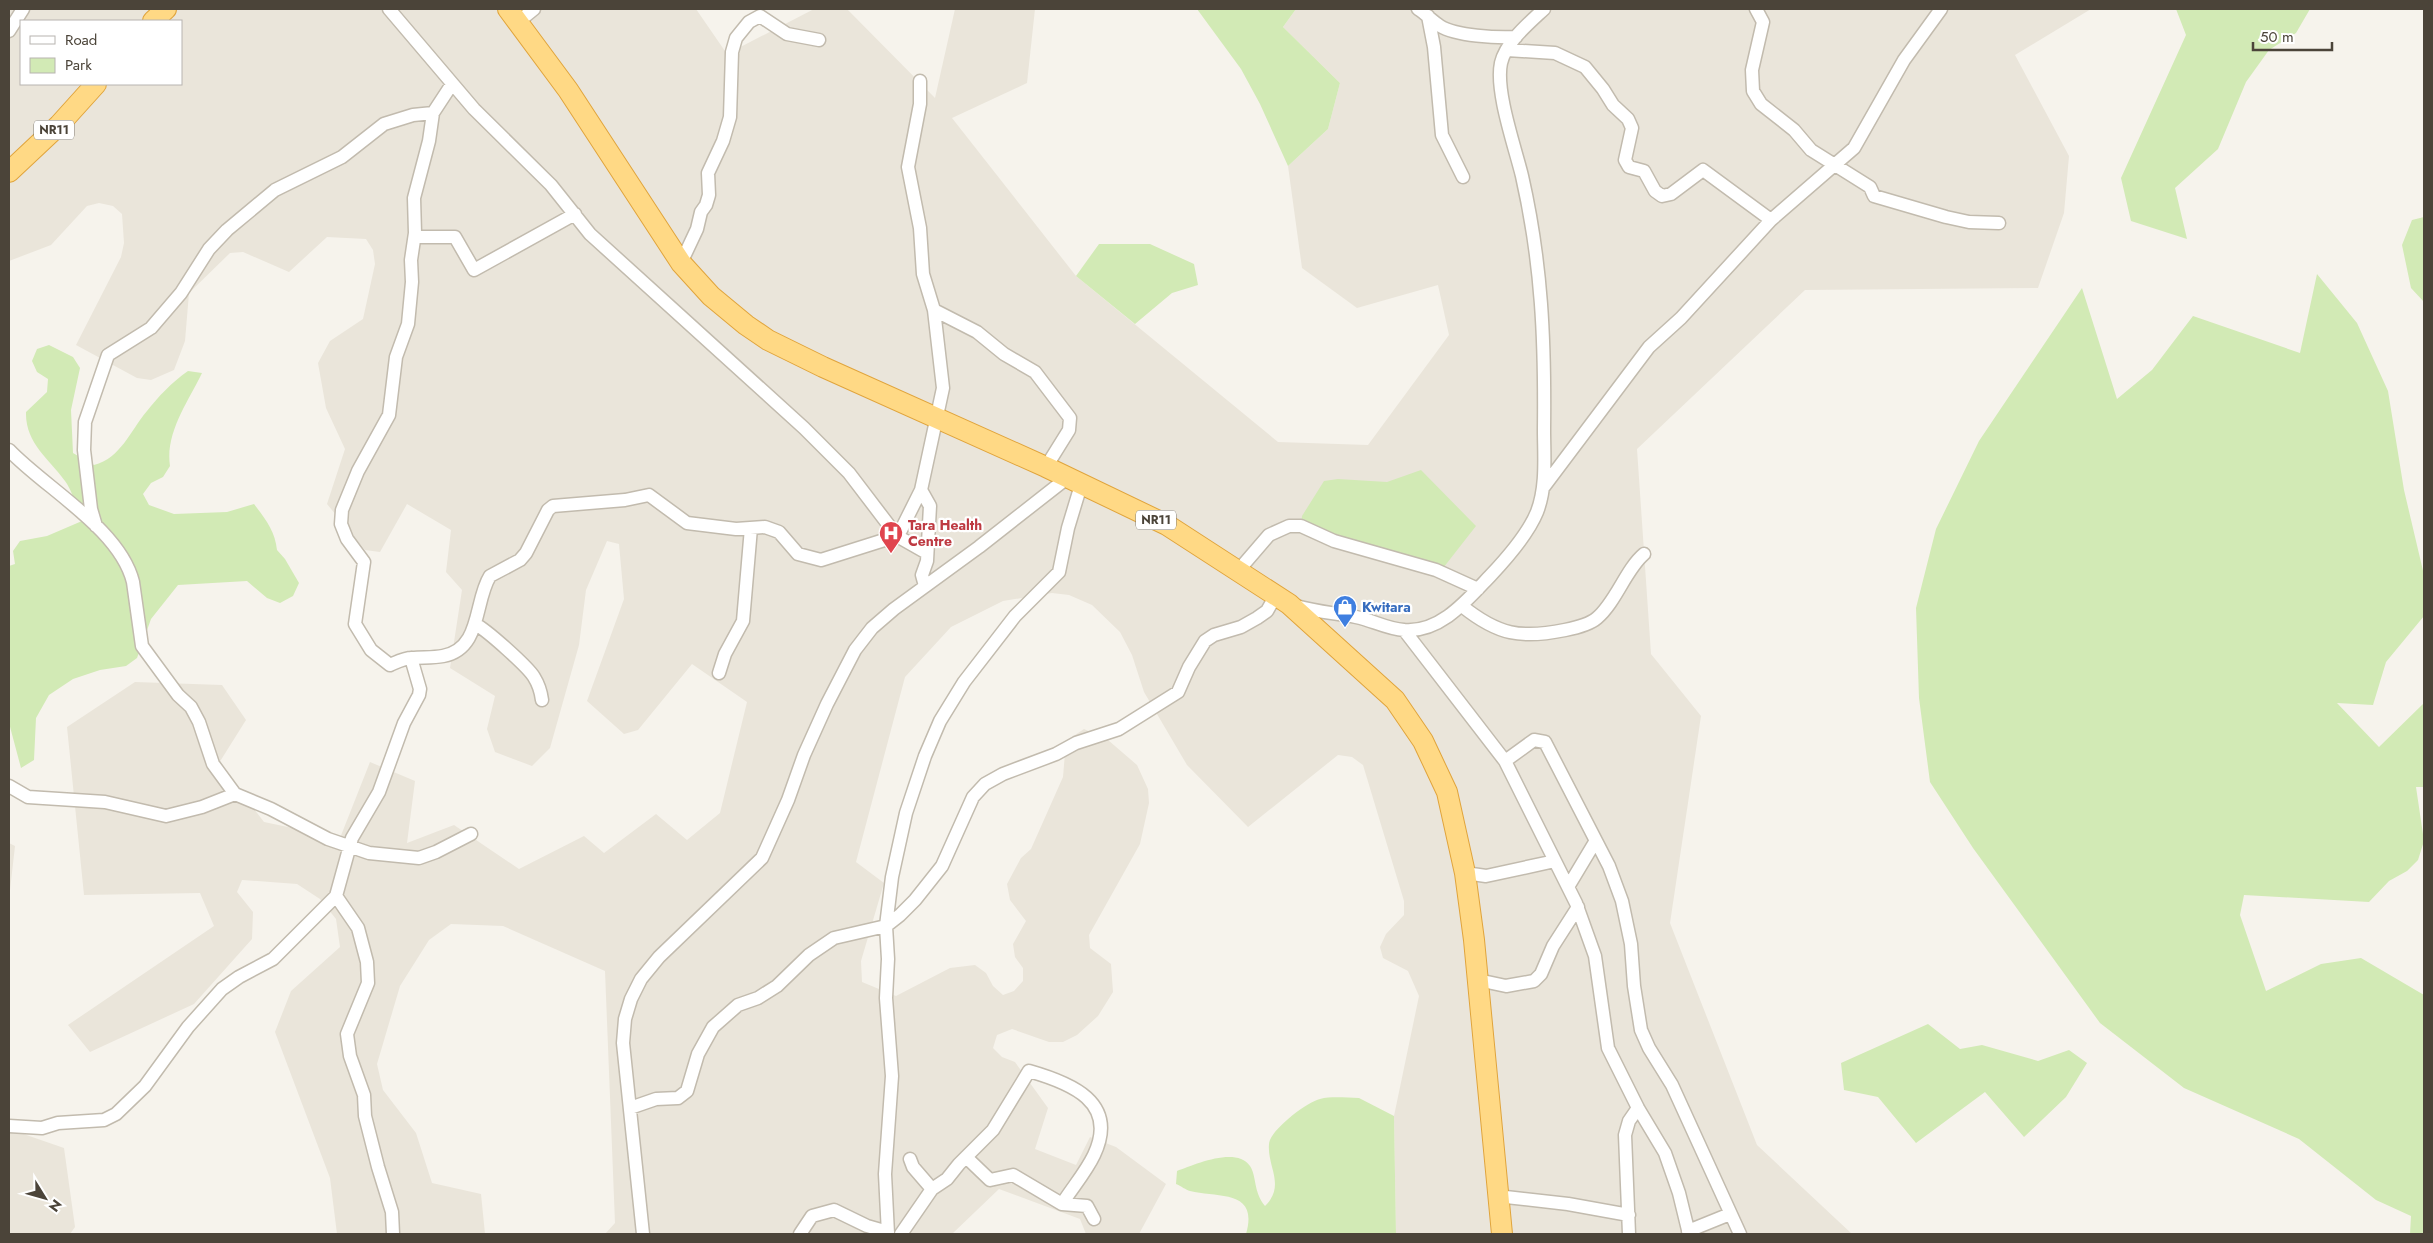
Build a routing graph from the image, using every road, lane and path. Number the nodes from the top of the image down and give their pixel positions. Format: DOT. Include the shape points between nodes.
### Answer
graph roads {
  1 [pos="23,9"];
  2 [pos="166,9"];
  3 [pos="389,9"];
  4 [pos="534,9"];
  5 [pos="1544,9"];
  6 [pos="1756,9"];
  7 [pos="1941,9"];
  8 [pos="1423,12"];
  9 [pos="513,15"];
  10 [pos="154,20"];
  11 [pos="9,31"];
  12 [pos="1516,37"];
  13 [pos="819,40"];
  14 [pos="1507,50"];
  15 [pos="920,81"];
  16 [pos="452,84"];
  17 [pos="95,85"];
  18 [pos="433,114"];
  19 [pos="1834,166"];
  20 [pos="9,172"];
  21 [pos="1464,178"];
  22 [pos="575,214"];
  23 [pos="1771,220"];
  24 [pos="1998,223"];
  25 [pos="415,237"];
  26 [pos="681,263"];
  27 [pos="934,310"];
  28 [pos="937,418"];
  29 [pos="9,450"];
  30 [pos="1046,466"];
  31 [pos="1074,482"];
  32 [pos="1542,488"];
  33 [pos="921,490"];
  34 [pos="96,526"];
  35 [pos="751,528"];
  36 [pos="897,536"];
  37 [pos="927,553"];
  38 [pos="1644,554"];
  39 [pos="1238,571"];
  40 [pos="925,586"];
  41 [pos="1478,589"];
  42 [pos="1282,600"];
  43 [pos="1462,606"];
  44 [pos="475,624"];
  45 [pos="1404,630"];
  46 [pos="411,658"];
  47 [pos="719,673"];
  48 [pos="542,700"];
  49 [pos="1504,761"];
  50 [pos="9,786"];
  51 [pos="235,794"];
  52 [pos="471,834"];
  53 [pos="1595,842"];
  54 [pos="349,847"];
  55 [pos="1555,861"];
  56 [pos="1465,873"];
  57 [pos="1568,887"];
  58 [pos="336,896"];
  59 [pos="1578,907"];
  60 [pos="886,926"];
  61 [pos="1478,980"];
  62 [pos="630,1108"];
  63 [pos="1638,1108"];
  64 [pos="9,1126"];
  65 [pos="966,1157"];
  66 [pos="910,1159"];
  67 [pos="932,1189"];
  68 [pos="1497,1196"];
  69 [pos="1062,1204"];
  70 [pos="1730,1214"];
  71 [pos="1629,1215"];
  72 [pos="1094,1219"];
  73 [pos="888,1233"];
  74 [pos="1688,1233"];
  75 [pos="393,1234"];
  76 [pos="643,1234"];
  77 [pos="800,1234"];
  78 [pos="901,1234"];
  79 [pos="1502,1234"];
  80 [pos="1629,1234"];
  81 [pos="1740,1234"];
  1 -- 11 [label="street"];
  2 -- 10 [label="highway"];
  3 -- 16 [label="street"];
  4 -- 9 [label="street"];
  5 -- 12 [label="street"];
  6 -- 19 [label="street" via="1763,22 1752,70 1753,91 1761,104 1794,130 1811,150"];
  7 -- 19 [label="street" via="1904,60 1854,148"];
  8 -- 12 [label="street" via="1449,30 1483,38"];
  8 -- 21 [label="street" via="1434,47 1442,135"];
  9 -- 26 [label="highway, NR11" via="568,90"];
  12 -- 14 [label="street"];
  13 -- 26 [label="street" via="787,34 760,16 749,22 736,38 732,52 730,117 708,173 706,205"];
  14 -- 23 [label="street" via="1555,53 1585,67 1632,128 1625,160 1629,167 1644,171 1662,196 1671,194 1703,170"];
  14 -- 32 [label="street" via="1501,63 1503,99 1524,187 1543,304"];
  15 -- 27 [label="street" via="920,104 908,167 920,228 923,274"];
  16 -- 18 [label="street"];
  16 -- 22 [label="street"];
  17 -- 20 [label="highway, NR11"];
  18 -- 25 [label="street" via="414,198"];
  18 -- 34 [label="street" via="384,124 342,157 275,190 209,249 181,293 151,328 108,355 85,422 84,450"];
  19 -- 23 [label="street"];
  19 -- 24 [label="street" via="1870,187 1874,196 1946,218"];
  22 -- 25 [label="street" via="474,270 455,236"];
  22 -- 36 [label="street" via="620,263 804,428 849,473"];
  23 -- 32 [label="street" via="1681,318 1649,347"];
  25 -- 46 [label="street" via="408,324 396,357 389,415 354,480 342,510 341,524 347,539 364,562 355,624 371,650 390,665"];
  26 -- 28 [label="highway, NR11" via="711,296 768,340"];
  27 -- 28 [label="street" via="943,388"];
  27 -- 30 [label="street" via="977,332 1034,372 1070,418 1069,430"];
  28 -- 30 [label="highway, NR11"];
  28 -- 33 [label="street"];
  29 -- 34 [label="street"];
  30 -- 31 [label="highway, NR11"];
  31 -- 39 [label="highway, NR11" via="1167,525"];
  31 -- 40 [label="street"];
  31 -- 60 [label="street" via="1059,572 1015,616 964,682 940,721 925,756 904,822"];
  32 -- 41 [label="street" via="1537,512 1526,531"];
  33 -- 36 [label="street"];
  33 -- 37 [label="street" via="930,506"];
  34 -- 51 [label="street" via="130,572 142,646 178,695 191,707 213,764"];
  35 -- 36 [label="street" via="765,527 779,532 798,554 821,560"];
  35 -- 44 [label="street" via="687,523 649,495 553,506 520,560 494,573 487,581"];
  35 -- 47 [label="street" via="743,621 725,654"];
  36 -- 37 [label="street"];
  37 -- 40 [label="street" via="922,575"];
  38 -- 43 [label="street" via="1635,562 1597,619 1578,627 1539,635 1520,635 1490,626"];
  39 -- 41 [label="street" via="1269,534 1289,526 1301,526 1334,541 1436,570"];
  39 -- 42 [label="highway, NR11"];
  40 -- 62 [label="street" via="872,628 855,650 804,755 762,858 659,957 641,979 631,999 623,1032"];
  41 -- 43 [label="street"];
  42 -- 45 [label="street" via="1314,611"];
  42 -- 56 [label="highway, NR11" via="1395,700 1408,719 1447,792"];
  42 -- 60 [label="street" via="1242,627 1205,640 1178,692 1120,729 1076,743 985,784 972,796 942,866 915,900"];
  43 -- 45 [label="street" via="1429,626"];
  44 -- 46 [label="street" via="469,638 456,652"];
  44 -- 48 [label="street" via="486,630 533,675 540,687"];
  45 -- 49 [label="street"];
  46 -- 54 [label="street" via="419,695 404,723 379,792"];
  49 -- 53 [label="street" via="1534,740 1545,742"];
  49 -- 55 [label="street"];
  50 -- 51 [label="street" via="28,797 104,802 166,816 202,808"];
  51 -- 54 [label="street"];
  52 -- 54 [label="street" via="420,858 377,855"];
  53 -- 57 [label="street"];
  53 -- 70 [label="street" via="1609,866 1622,902 1631,944 1641,1030 1672,1085"];
  54 -- 58 [label="street"];
  55 -- 56 [label="street" via="1486,876"];
  55 -- 57 [label="street"];
  56 -- 61 [label="highway, NR11"];
  57 -- 59 [label="street"];
  58 -- 64 [label="street" via="279,954 222,989 188,1027 145,1086 116,1114 104,1120 58,1123 42,1128"];
  58 -- 75 [label="street" via="358,928 367,962 368,983 346,1034 392,1212"];
  59 -- 61 [label="street" via="1534,981 1506,986"];
  59 -- 63 [label="street" via="1600,979 1608,1048"];
  60 -- 62 [label="street" via="846,934 820,946 777,986 738,1005 713,1027 698,1054 687,1092 678,1098 656,1099"];
  60 -- 73 [label="street" via="886,998 892,1076 885,1174"];
  61 -- 68 [label="highway, NR11"];
  62 -- 76 [label="street"];
  63 -- 71 [label="street" via="1625,1135"];
  63 -- 74 [label="street" via="1665,1154 1679,1193"];
  65 -- 67 [label="street" via="947,1179"];
  65 -- 69 [label="street" via="990,1180 1013,1175"];
  65 -- 69 [label="street" via="993,1130 1029,1071 1073,1086 1092,1101 1099,1112 1099,1135 1094,1155"];
  66 -- 67 [label="street"];
  67 -- 78 [label="street"];
  68 -- 71 [label="street"];
  68 -- 79 [label="highway, NR11"];
  69 -- 72 [label="street" via="1087,1206"];
  70 -- 74 [label="street"];
  70 -- 81 [label="street"];
  71 -- 80 [label="street"];
  73 -- 77 [label="street" via="834,1210 812,1216"];
}
